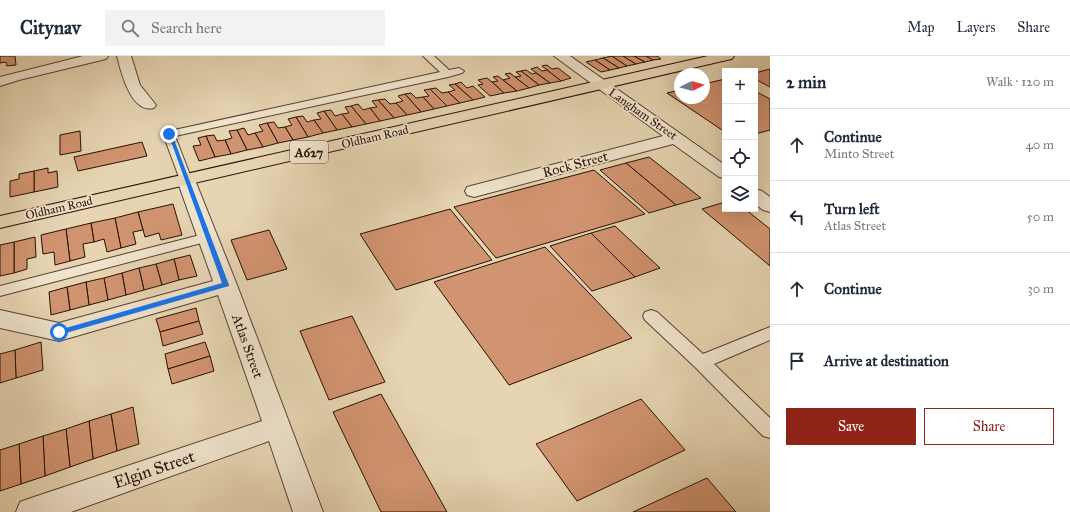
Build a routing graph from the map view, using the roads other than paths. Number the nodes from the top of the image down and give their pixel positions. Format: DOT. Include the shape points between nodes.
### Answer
graph roads {
  1 [pos="101,56"];
  2 [pos="124,56"];
  3 [pos="428,56"];
  4 [pos="561,56"];
  5 [pos="727,56"];
  6 [pos="0,82"];
  7 [pos="601,85"];
  8 [pos="148,105"];
  9 [pos="676,138"];
  10 [pos="722,171"];
  11 [pos="186,180"];
  12 [pos="474,191"];
  13 [pos="758,197"];
  14 [pos="770,206"];
  15 [pos="0,222"];
  16 [pos="208,237"];
  17 [pos="226,285"];
  18 [pos="0,291"];
  19 [pos="651,316"];
  20 [pos="0,319"];
  21 [pos="770,333"];
  22 [pos="702,362"];
  23 [pos="277,427"];
  24 [pos="770,430"];
  25 [pos="31,512"];
  26 [pos="308,512"];
  1 -- 6 [label="street"];
  2 -- 8 [label="street" via="133,86"];
  3 -- 11 [label="lane" via="453,73 169,134"];
  4 -- 7 [label="street, Langham Street"];
  5 -- 7 [label="highway, Oldham Road / A627"];
  7 -- 9 [label="street, Langham Street"];
  7 -- 11 [label="highway, Oldham Road / A627"];
  9 -- 10 [label="street, Langham Street"];
  9 -- 12 [label="street, Rock Street"];
  11 -- 15 [label="highway, Oldham Road / A627"];
  11 -- 16 [label="street, Atlas Street"];
  13 -- 14 [label="street"];
  16 -- 17 [label="street, Atlas Street"];
  16 -- 18 [label="lane"];
  17 -- 20 [label="street" via="59,332"];
  17 -- 23 [label="street, Atlas Street"];
  19 -- 22 [label="lane"];
  21 -- 22 [label="lane"];
  22 -- 24 [label="lane"];
  23 -- 25 [label="street, Elgin Street"];
  23 -- 26 [label="street, Atlas Street"];
}
